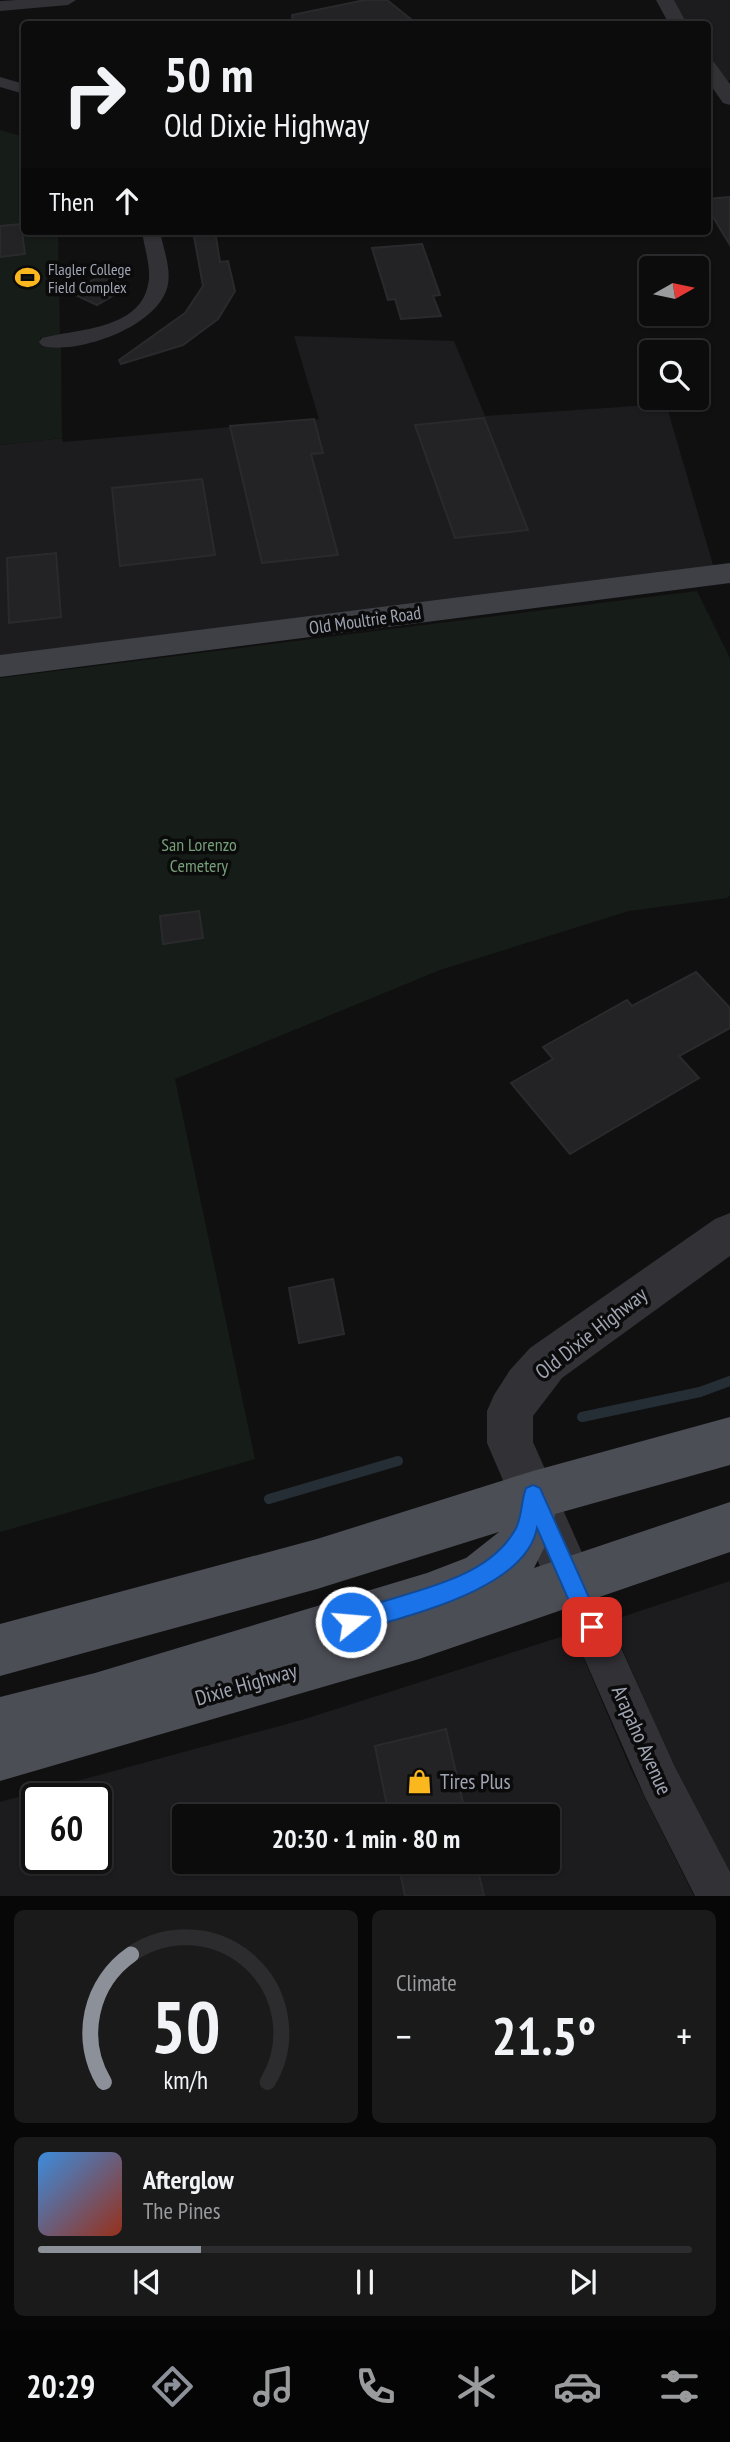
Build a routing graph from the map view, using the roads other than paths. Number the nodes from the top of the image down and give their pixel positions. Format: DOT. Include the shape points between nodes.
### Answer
graph roads {
  1 [pos="68,0"];
  2 [pos="665,0"];
  3 [pos="0,6"];
  4 [pos="676,21"];
  5 [pos="711,71"];
  6 [pos="0,82"];
  7 [pos="21,88"];
  8 [pos="727,90"];
  9 [pos="152,235"];
  10 [pos="49,342"];
  11 [pos="730,573"];
  12 [pos="0,666"];
  13 [pos="730,1232"];
  14 [pos="730,1441"];
  15 [pos="533,1496"];
  16 [pos="730,1527"];
  17 [pos="571,1582"];
  18 [pos="0,1650"];
  19 [pos="0,1724"];
  20 [pos="0,1754"];
  21 [pos="719,1896"];
  1 -- 3 [label="street"];
  2 -- 4 [label="street"];
  5 -- 8 [label="street"];
  6 -- 7 [label="street"];
  9 -- 10 [label="street" via="159,280 148,306 100,333"];
  11 -- 12 [label="main road, Old Moultrie Road"];
  13 -- 15 [label="street, Old Dixie Highway" via="546,1363 526,1385 510,1411 508,1426 510,1443"];
  14 -- 15 [label="main road"];
  15 -- 17 [label="street, Old Dixie Highway"];
  15 -- 18 [label="main road" via="304,1568"];
  15 -- 19 [label="main road" via="526,1534 499,1566 475,1581 95,1700"];
  16 -- 17 [label="main road, Dixie Highway"];
  17 -- 20 [label="main road, Dixie Highway" via="419,1633"];
  17 -- 21 [label="street, Arapaho Avenue" via="650,1762"];
}
